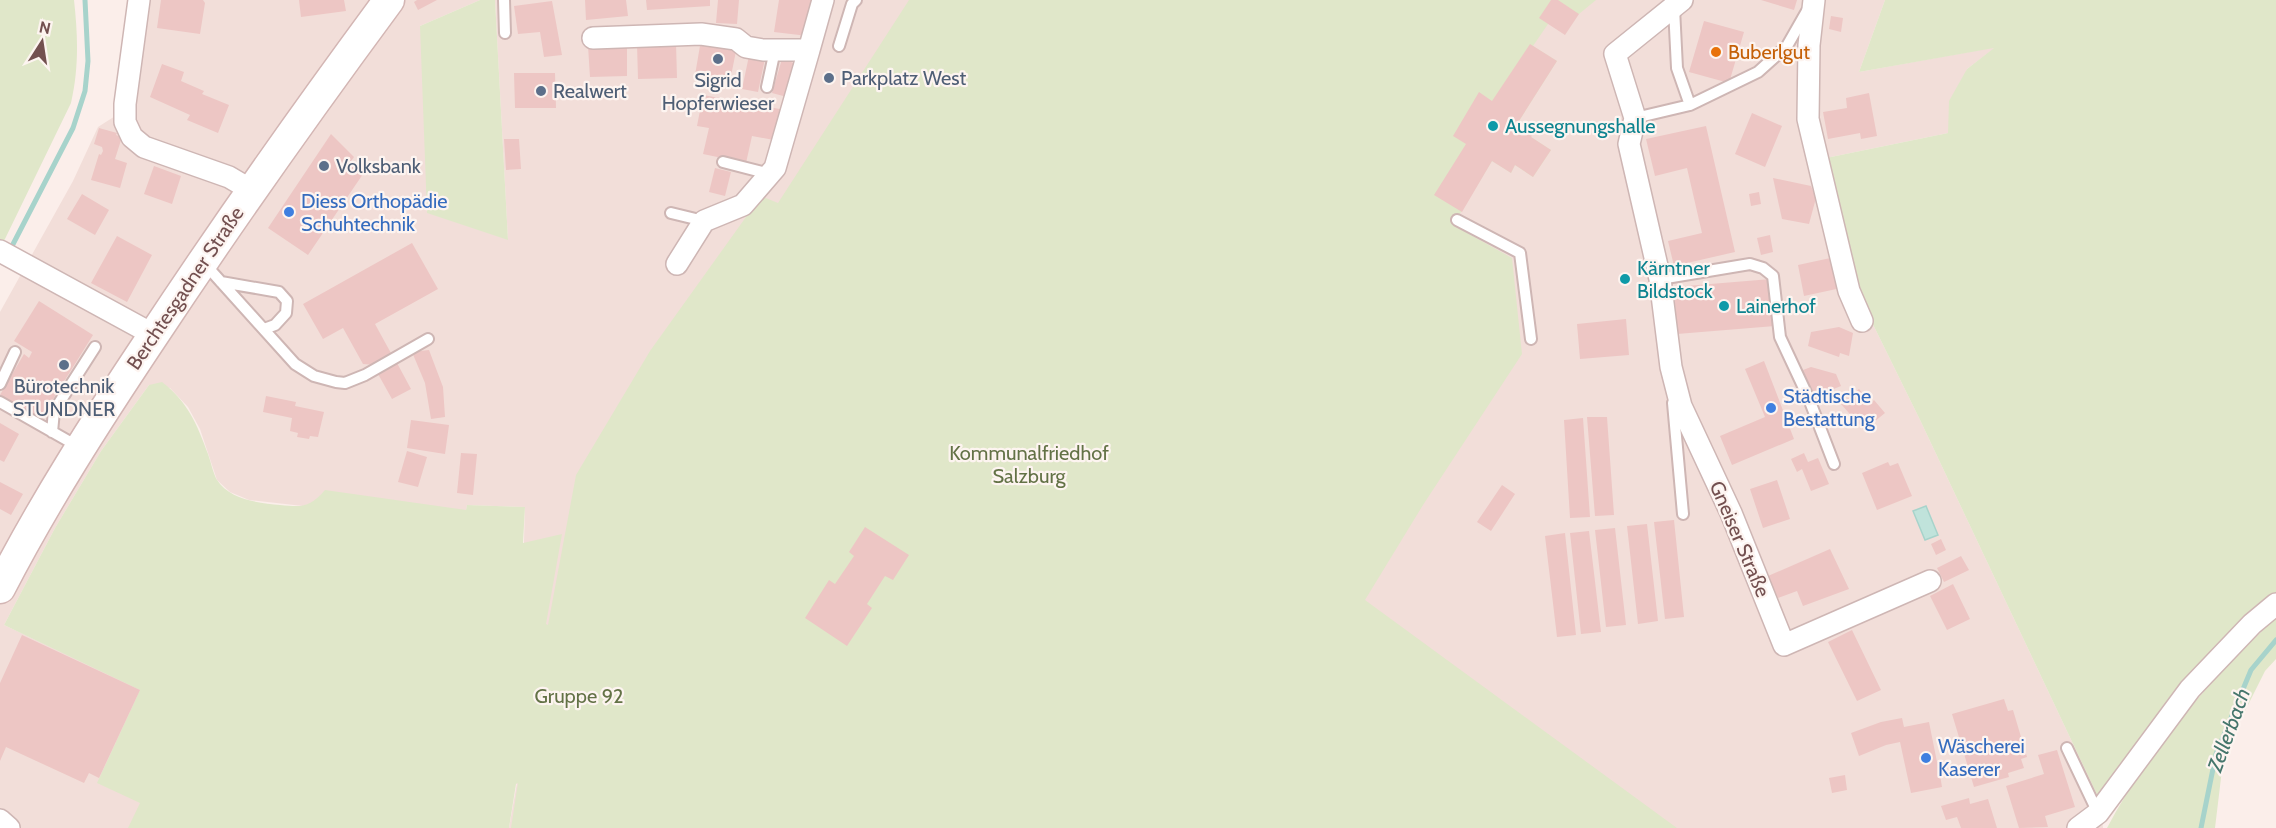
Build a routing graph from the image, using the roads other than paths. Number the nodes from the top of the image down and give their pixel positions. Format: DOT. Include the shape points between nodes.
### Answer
graph roads {
  1 [pos="139,0"];
  2 [pos="389,0"];
  3 [pos="504,0"];
  4 [pos="823,0"];
  5 [pos="856,0"];
  6 [pos="1813,0"];
  7 [pos="1678,4"];
  8 [pos="506,33"];
  9 [pos="592,38"];
  10 [pos="839,46"];
  11 [pos="775,50"];
  12 [pos="809,50"];
  13 [pos="766,87"];
  14 [pos="1690,105"];
  15 [pos="1635,118"];
  16 [pos="723,162"];
  17 [pos="770,174"];
  18 [pos="251,190"];
  19 [pos="671,213"];
  20 [pos="1457,220"];
  21 [pos="704,221"];
  22 [pos="8,255"];
  23 [pos="677,264"];
  24 [pos="211,273"];
  25 [pos="1660,279"];
  26 [pos="1862,321"];
  27 [pos="264,329"];
  28 [pos="1666,331"];
  29 [pos="154,334"];
  30 [pos="428,339"];
  31 [pos="1531,339"];
  32 [pos="95,346"];
  33 [pos="15,352"];
  34 [pos="0,384"];
  35 [pos="0,402"];
  36 [pos="52,432"];
  37 [pos="80,448"];
  38 [pos="1834,464"];
  39 [pos="1683,514"];
  40 [pos="1930,581"];
  41 [pos="0,588"];
  42 [pos="2276,604"];
  43 [pos="2067,748"];
  44 [pos="0,820"];
  45 [pos="2098,820"];
  46 [pos="9,828"];
  47 [pos="2079,828"];
  1 -- 18 [label="street" via="125,104 125,122 132,137 144,147 229,177"];
  2 -- 18 [label="main road, Berchtesgadner Straße" via="320,105"];
  3 -- 8 [label="lane"];
  4 -- 12 [label="street"];
  5 -- 10 [label="lane"];
  6 -- 14 [label="lane" via="1787,46 1758,72"];
  6 -- 26 [label="street" via="1808,118 1849,291"];
  7 -- 14 [label="lane" via="1677,68"];
  7 -- 15 [label="street, Gneiser Straße" via="1615,54"];
  9 -- 11 [label="street" via="701,34"];
  11 -- 12 [label="street"];
  11 -- 13 [label="lane"];
  12 -- 17 [label="street" via="776,168"];
  14 -- 15 [label="lane"];
  15 -- 25 [label="street, Gneiser Straße" via="1629,144"];
  16 -- 17 [label="lane"];
  17 -- 21 [label="street" via="743,205"];
  18 -- 24 [label="main road, Berchtesgadner Straße"];
  19 -- 21 [label="lane"];
  20 -- 31 [label="lane" via="1520,253"];
  21 -- 23 [label="street"];
  22 -- 29 [label="street"];
  24 -- 27 [label="lane"];
  24 -- 27 [label="lane" via="279,292 287,301 286,313 275,326"];
  24 -- 29 [label="main road, Berchtesgadner Straße"];
  25 -- 28 [label="street, Gneiser Straße"];
  25 -- 38 [label="lane" via="1750,264 1773,276 1780,338"];
  27 -- 30 [label="lane" via="295,364 314,376 345,383"];
  28 -- 39 [label="lane"];
  28 -- 40 [label="street, Gneiser Straße" via="1681,406 1731,513 1784,645"];
  29 -- 37 [label="main road, Berchtesgadner Straße"];
  32 -- 36 [label="lane" via="54,411"];
  33 -- 34 [label="lane"];
  35 -- 36 [label="lane"];
  36 -- 37 [label="lane"];
  37 -- 41 [label="main road, Berchtesgadner Straße"];
  42 -- 45 [label="street" via="2190,689"];
  43 -- 45 [label="lane"];
  44 -- 46 [label="street"];
  45 -- 47 [label="street"];
}
